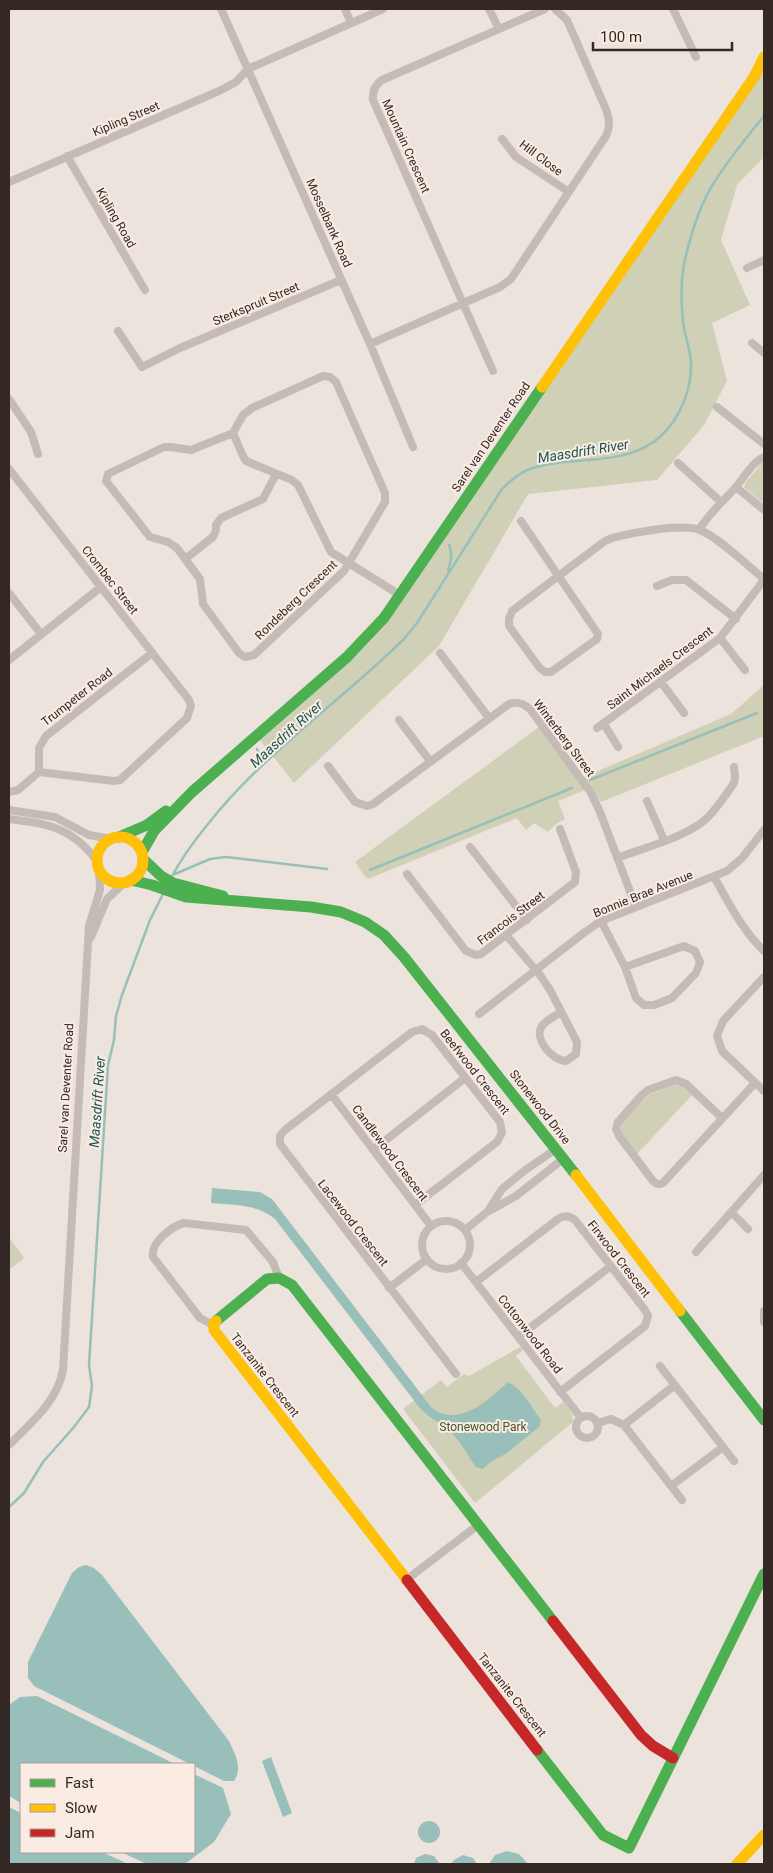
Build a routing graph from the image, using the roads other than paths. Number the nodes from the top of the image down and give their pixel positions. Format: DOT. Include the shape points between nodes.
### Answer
graph roads {
  1 [pos="221,9"];
  2 [pos="345,9"];
  3 [pos="383,9"];
  4 [pos="489,9"];
  5 [pos="544,9"];
  6 [pos="555,9"];
  7 [pos="673,9"];
  8 [pos="351,22"];
  9 [pos="499,30"];
  10 [pos="764,56"];
  11 [pos="696,57"];
  12 [pos="248,69"];
  13 [pos="502,139"];
  14 [pos="67,156"];
  15 [pos="9,182"];
  16 [pos="568,192"];
  17 [pos="764,260"];
  18 [pos="748,268"];
  19 [pos="342,280"];
  20 [pos="145,290"];
  21 [pos="463,302"];
  22 [pos="118,331"];
  23 [pos="752,343"];
  24 [pos="370,344"];
  25 [pos="764,353"];
  26 [pos="493,371"];
  27 [pos="9,399"];
  28 [pos="717,407"];
  29 [pos="233,433"];
  30 [pos="764,444"];
  31 [pos="413,447"];
  32 [pos="38,454"];
  33 [pos="764,457"];
  34 [pos="678,463"];
  35 [pos="9,470"];
  36 [pos="276,474"];
  37 [pos="736,487"];
  38 [pos="721,502"];
  39 [pos="764,510"];
  40 [pos="521,521"];
  41 [pos="699,530"];
  42 [pos="185,559"];
  43 [pos="349,564"];
  44 [pos="558,577"];
  45 [pos="764,580"];
  46 [pos="657,586"];
  47 [pos="101,587"];
  48 [pos="9,593"];
  49 [pos="400,594"];
  50 [pos="736,619"];
  51 [pos="41,634"];
  52 [pos="720,638"];
  53 [pos="152,653"];
  54 [pos="440,653"];
  55 [pos="9,660"];
  56 [pos="745,670"];
  57 [pos="661,682"];
  58 [pos="684,713"];
  59 [pos="489,718"];
  60 [pos="399,720"];
  61 [pos="618,747"];
  62 [pos="430,762"];
  63 [pos="328,766"];
  64 [pos="734,767"];
  65 [pos="40,772"];
  66 [pos="9,792"];
  67 [pos="192,792"];
  68 [pos="647,801"];
  69 [pos="9,810"];
  70 [pos="9,819"];
  71 [pos="560,829"];
  72 [pos="764,830"];
  73 [pos="116,838"];
  74 [pos="664,840"];
  75 [pos="470,848"];
  76 [pos="142,856"];
  77 [pos="617,858"];
  78 [pos="98,865"];
  79 [pos="407,874"];
  80 [pos="714,877"];
  81 [pos="158,881"];
  82 [pos="127,882"];
  83 [pos="636,907"];
  84 [pos="527,920"];
  85 [pos="601,921"];
  86 [pos="507,936"];
  87 [pos="88,946"];
  88 [pos="764,951"];
  89 [pos="625,967"];
  90 [pos="536,970"];
  91 [pos="764,977"];
  92 [pos="561,1012"];
  93 [pos="479,1014"];
  94 [pos="465,1078"];
  95 [pos="755,1083"];
  96 [pos="764,1091"];
  97 [pos="332,1094"];
  98 [pos="722,1118"];
  99 [pos="556,1149"];
  100 [pos="373,1150"];
  101 [pos="563,1159"];
  102 [pos="764,1175"];
  103 [pos="415,1205"];
  104 [pos="487,1212"];
  105 [pos="731,1212"];
  106 [pos="431,1226"];
  107 [pos="748,1229"];
  108 [pos="465,1230"];
  109 [pos="696,1252"];
  110 [pos="427,1259"];
  111 [pos="461,1264"];
  112 [pos="611,1266"];
  113 [pos="279,1278"];
  114 [pos="476,1282"];
  115 [pos="389,1288"];
  116 [pos="764,1311"];
  117 [pos="764,1322"];
  118 [pos="213,1325"];
  119 [pos="518,1337"];
  120 [pos="660,1366"];
  121 [pos="456,1374"];
  122 [pos="675,1385"];
  123 [pos="560,1392"];
  124 [pos="581,1418"];
  125 [pos="764,1420"];
  126 [pos="598,1423"];
  127 [pos="624,1424"];
  128 [pos="9,1446"];
  129 [pos="723,1447"];
  130 [pos="734,1461"];
  131 [pos="671,1486"];
  132 [pos="682,1500"];
  133 [pos="478,1525"];
  134 [pos="764,1574"];
  135 [pos="406,1580"];
  136 [pos="673,1758"];
  137 [pos="764,1835"];
  138 [pos="737,1864"];
  1 -- 12 [label="street, Mosselbank Road"];
  2 -- 8 [label="street"];
  3 -- 8 [label="street"];
  4 -- 9 [label="street"];
  5 -- 9 [label="street, Mountain Crescent"];
  6 -- 16 [label="street" via="566,20 609,117 606,136"];
  7 -- 11 [label="street"];
  8 -- 12 [label="street"];
  9 -- 21 [label="street, Mountain Crescent" via="382,80 373,92 373,100"];
  10 -- 49 [label="street, Sarel van Deventer Road" via="754,77"];
  12 -- 14 [label="street, Kipling Street" via="236,82 219,91"];
  12 -- 19 [label="street, Mosselbank Road"];
  13 -- 16 [label="street, Hill Close" via="516,156"];
  14 -- 15 [label="street, Kipling Street"];
  14 -- 20 [label="street, Kipling Road"];
  16 -- 21 [label="street" via="511,279"];
  17 -- 18 [label="street"];
  19 -- 22 [label="street, Sterkspruit Street" via="142,367"];
  19 -- 24 [label="street, Mosselbank Road"];
  21 -- 24 [label="street"];
  21 -- 26 [label="street"];
  23 -- 25 [label="street"];
  24 -- 31 [label="street, Mosselbank Road"];
  27 -- 32 [label="street" via="31,432"];
  28 -- 30 [label="street"];
  29 -- 36 [label="street" via="244,459"];
  29 -- 42 [label="street, Rondeberg Crescent" via="191,450 171,446 164,448 108,474 106,478 148,535 171,543"];
  29 -- 43 [label="street" via="243,415 252,408 324,376 334,379 386,496"];
  33 -- 37 [label="street" via="754,464"];
  34 -- 38 [label="street"];
  35 -- 47 [label="street, Crombec Street"];
  36 -- 42 [label="street" via="263,499 222,518 213,537"];
  36 -- 43 [label="street" via="298,485 327,547"];
  37 -- 38 [label="street"];
  37 -- 39 [label="street"];
  38 -- 41 [label="street"];
  40 -- 44 [label="street"];
  41 -- 44 [label="street" via="683,528 612,538"];
  41 -- 45 [label="street"];
  42 -- 43 [label="street, Rondeberg Crescent" via="200,579 203,604 239,653 248,657 254,655"];
  43 -- 49 [label="street"];
  44 -- 44 [label="street" via="512,611 509,619 509,626 545,672 551,672 598,638 597,631"];
  45 -- 50 [label="street, Saint Michaels Crescent"];
  46 -- 50 [label="street" via="672,580 686,580"];
  47 -- 51 [label="street"];
  47 -- 53 [label="street, Crombec Street"];
  48 -- 51 [label="street"];
  49 -- 67 [label="street, Sarel van Deventer Road" via="362,643"];
  50 -- 52 [label="street, Saint Michaels Crescent"];
  51 -- 55 [label="street"];
  52 -- 56 [label="street"];
  52 -- 57 [label="street, Saint Michaels Crescent"];
  53 -- 65 [label="street, Trumpeter Road" via="46,736 39,748"];
  53 -- 65 [label="street, Crombec Street" via="189,700 191,706 187,718 120,780"];
  54 -- 59 [label="street"];
  57 -- 58 [label="street"];
  57 -- 61 [label="street, Saint Michaels Crescent" via="600,726"];
  59 -- 62 [label="street, Winterberg Street"];
  59 -- 77 [label="street, Winterberg Street" via="512,703 521,703 530,709 591,793"];
  60 -- 62 [label="street"];
  62 -- 63 [label="street, Winterberg Street" via="366,806 355,802"];
  64 -- 74 [label="street" via="734,783 710,816 694,828"];
  65 -- 66 [label="street" via="18,790"];
  67 -- 73 [label="street, Sarel van Deventer Road" via="148,824"];
  67 -- 76 [label="street, Sarel van Deventer Road" via="154,831"];
  68 -- 74 [label="street"];
  69 -- 73 [label="street" via="55,817 89,834"];
  70 -- 78 [label="street" via="53,826 82,843"];
  71 -- 84 [label="street, Francois Street" via="576,879"];
  72 -- 80 [label="street, Bonnie Brae Avenue" via="742,858"];
  73 -- 76 [label="street" via="133,841"];
  73 -- 78 [label="street" via="101,847"];
  74 -- 77 [label="street"];
  75 -- 84 [label="street"];
  76 -- 81 [label="street, Stonewood Drive"];
  76 -- 82 [label="street" via="141,870"];
  77 -- 83 [label="street, Winterberg Street"];
  78 -- 82 [label="street" via="108,879"];
  78 -- 87 [label="street, Sarel van Deventer Road" via="100,890 89,926"];
  79 -- 86 [label="street, Francois Street" via="466,951 481,954"];
  80 -- 83 [label="street, Bonnie Brae Avenue"];
  80 -- 88 [label="street" via="742,926"];
  81 -- 82 [label="street, Stonewood Drive"];
  81 -- 99 [label="street, Stonewood Drive" via="179,890 210,891 236,900 341,912 365,922 384,935 404,957"];
  82 -- 87 [label="street, Sarel van Deventer Road" via="107,899"];
  83 -- 85 [label="street, Bonnie Brae Avenue"];
  84 -- 86 [label="street, Francois Street"];
  85 -- 89 [label="street"];
  85 -- 90 [label="street, Bonnie Brae Avenue"];
  86 -- 90 [label="street"];
  87 -- 128 [label="street, Sarel van Deventer Road" via="62,1377 47,1406"];
  89 -- 89 [label="street" via="636,998 641,1004 651,1006 674,997 696,973 700,962 695,951 684,946"];
  90 -- 92 [label="street"];
  90 -- 93 [label="street, Bonnie Brae Avenue"];
  91 -- 95 [label="street" via="723,1021 717,1036 722,1051"];
  92 -- 92 [label="street" via="578,1046 576,1054 566,1061 557,1060 539,1036 542,1025"];
  94 -- 97 [label="street, Beefwood Crescent" via="429,1032 419,1029"];
  94 -- 100 [label="street"];
  94 -- 103 [label="street, Beefwood Crescent" via="500,1122 501,1136"];
  95 -- 96 [label="street"];
  95 -- 98 [label="street"];
  97 -- 100 [label="street, Candlewood Crescent"];
  97 -- 115 [label="street, Lacewood Crescent" via="285,1130 280,1136 280,1144"];
  98 -- 98 [label="street" via="661,1184 653,1181 616,1129 620,1119 643,1094 676,1080 686,1084"];
  99 -- 101 [label="street, Stonewood Drive"];
  99 -- 104 [label="street" via="502,1189"];
  100 -- 103 [label="street, Candlewood Crescent"];
  101 -- 104 [label="street" via="516,1196"];
  101 -- 125 [label="street, Stonewood Drive"];
  102 -- 105 [label="street"];
  103 -- 106 [label="street, Candlewood Crescent"];
  104 -- 108 [label="street"];
  105 -- 107 [label="street"];
  105 -- 109 [label="street"];
  106 -- 108 [label="street" via="449,1221"];
  106 -- 110 [label="street" via="422,1242"];
  108 -- 111 [label="street" via="470,1248"];
  110 -- 111 [label="street" via="443,1268"];
  110 -- 115 [label="street"];
  111 -- 114 [label="street, Cottonwood Road"];
  112 -- 114 [label="street, Firwood Crescent" via="575,1220 563,1216"];
  112 -- 119 [label="street"];
  112 -- 123 [label="street, Firwood Crescent" via="645,1310 647,1323"];
  113 -- 118 [label="street" via="262,1282"];
  113 -- 118 [label="street" via="273,1262 246,1230 184,1223 176,1226 156,1244 153,1257 200,1318"];
  113 -- 133 [label="street" via="292,1285"];
  114 -- 119 [label="street, Cottonwood Road"];
  115 -- 121 [label="street, Lacewood Crescent"];
  116 -- 117 [label="street"];
  118 -- 135 [label="street, Tanzanite Crescent"];
  119 -- 123 [label="street, Cottonwood Road"];
  120 -- 122 [label="street"];
  122 -- 127 [label="street"];
  122 -- 129 [label="street"];
  123 -- 124 [label="street, Cottonwood Road"];
  124 -- 126 [label="street" via="588,1416"];
  124 -- 126 [label="street, Cottonwood Road" via="577,1431 586,1438 596,1434"];
  126 -- 127 [label="street" via="611,1419"];
  127 -- 131 [label="street"];
  129 -- 130 [label="street"];
  129 -- 131 [label="street"];
  131 -- 132 [label="street"];
  133 -- 135 [label="street"];
  133 -- 136 [label="street" via="641,1735"];
  134 -- 136 [label="street"];
  135 -- 136 [label="street, Tanzanite Crescent" via="603,1835 629,1848"];
  137 -- 138 [label="street"];
}
